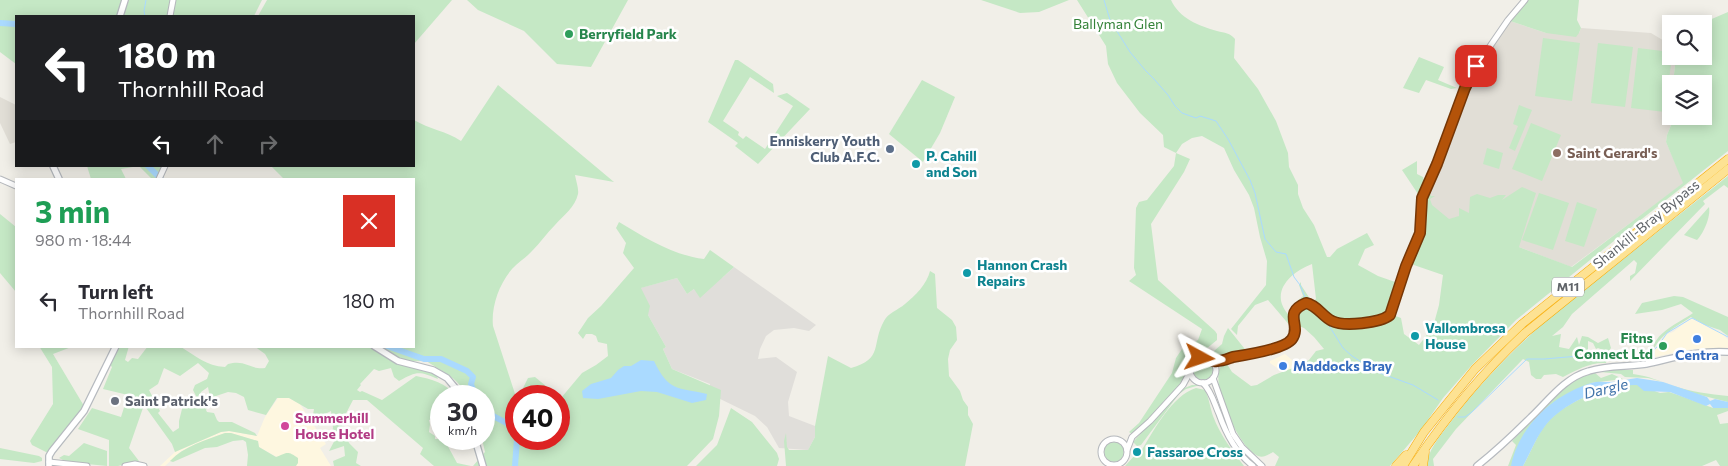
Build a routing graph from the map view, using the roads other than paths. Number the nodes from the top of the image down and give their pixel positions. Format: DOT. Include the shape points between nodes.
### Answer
graph roads {
  1 [pos="125,0"];
  2 [pos="173,0"];
  3 [pos="1525,0"];
  4 [pos="120,15"];
  5 [pos="170,15"];
  6 [pos="1728,158"];
  7 [pos="1728,169"];
  8 [pos="0,179"];
  9 [pos="15,186"];
  10 [pos="115,348"];
  11 [pos="377,348"];
  12 [pos="1728,352"];
  13 [pos="1223,361"];
  14 [pos="1212,362"];
  15 [pos="1216,369"];
  16 [pos="1190,372"];
  17 [pos="1213,378"];
  18 [pos="1197,382"];
  19 [pos="1204,383"];
  20 [pos="454,385"];
  21 [pos="1183,385"];
  22 [pos="1424,432"];
  23 [pos="1132,437"];
  24 [pos="1116,440"];
  25 [pos="1427,445"];
  26 [pos="478,450"];
  27 [pos="1127,450"];
  28 [pos="49,464"];
  29 [pos="87,466"];
  30 [pos="125,466"];
  31 [pos="144,466"];
  32 [pos="483,466"];
  33 [pos="1253,466"];
  34 [pos="1262,466"];
  35 [pos="1396,466"];
  36 [pos="1403,466"];
  37 [pos="1413,466"];
  38 [pos="1423,466"];
  39 [pos="1477,466"];
  1 -- 4 [label="main road"];
  2 -- 5 [label="street"];
  3 -- 13 [label="street" via="1474,68 1465,88 1422,198 1420,233 1390,315 1358,324 1340,324 1306,304 1295,311 1294,333 1290,341"];
  6 -- 22 [label="highway, Shankill-Bray Bypass / M11" via="1522,324 1475,369"];
  7 -- 25 [label="highway, Shankill-Bray Bypass / M11" via="1525,333 1470,389"];
  8 -- 9 [label="street"];
  10 -- 28 [label="main road" via="84,411 52,451"];
  11 -- 20 [label="main road" via="398,361 441,374"];
  12 -- 39 [label="main road" via="1686,354 1580,374 1558,390"];
  13 -- 14 [label="street"];
  13 -- 15 [label="street"];
  14 -- 15 [label="street"];
  14 -- 16 [label="street" via="1206,358 1196,359"];
  15 -- 17 [label="street"];
  16 -- 18 [label="street"];
  16 -- 21 [label="street"];
  17 -- 19 [label="street"];
  17 -- 34 [label="street" via="1233,434"];
  18 -- 19 [label="street"];
  18 -- 21 [label="street"];
  19 -- 33 [label="street" via="1237,451"];
  21 -- 23 [label="street"];
  22 -- 35 [label="highway"];
  22 -- 36 [label="highway, Shankill-Bray Bypass / M11"];
  23 -- 24 [label="street"];
  23 -- 27 [label="street"];
  24 -- 27 [label="street"];
  24 -- 27 [label="street" via="1104,446 1102,454 1106,462 1113,465 1122,463"];
  25 -- 37 [label="highway, Shankill-Bray Bypass / M11"];
  25 -- 38 [label="highway"];
  26 -- 32 [label="main road"];
  28 -- 29 [label="street"];
  30 -- 31 [label="street"];
}
